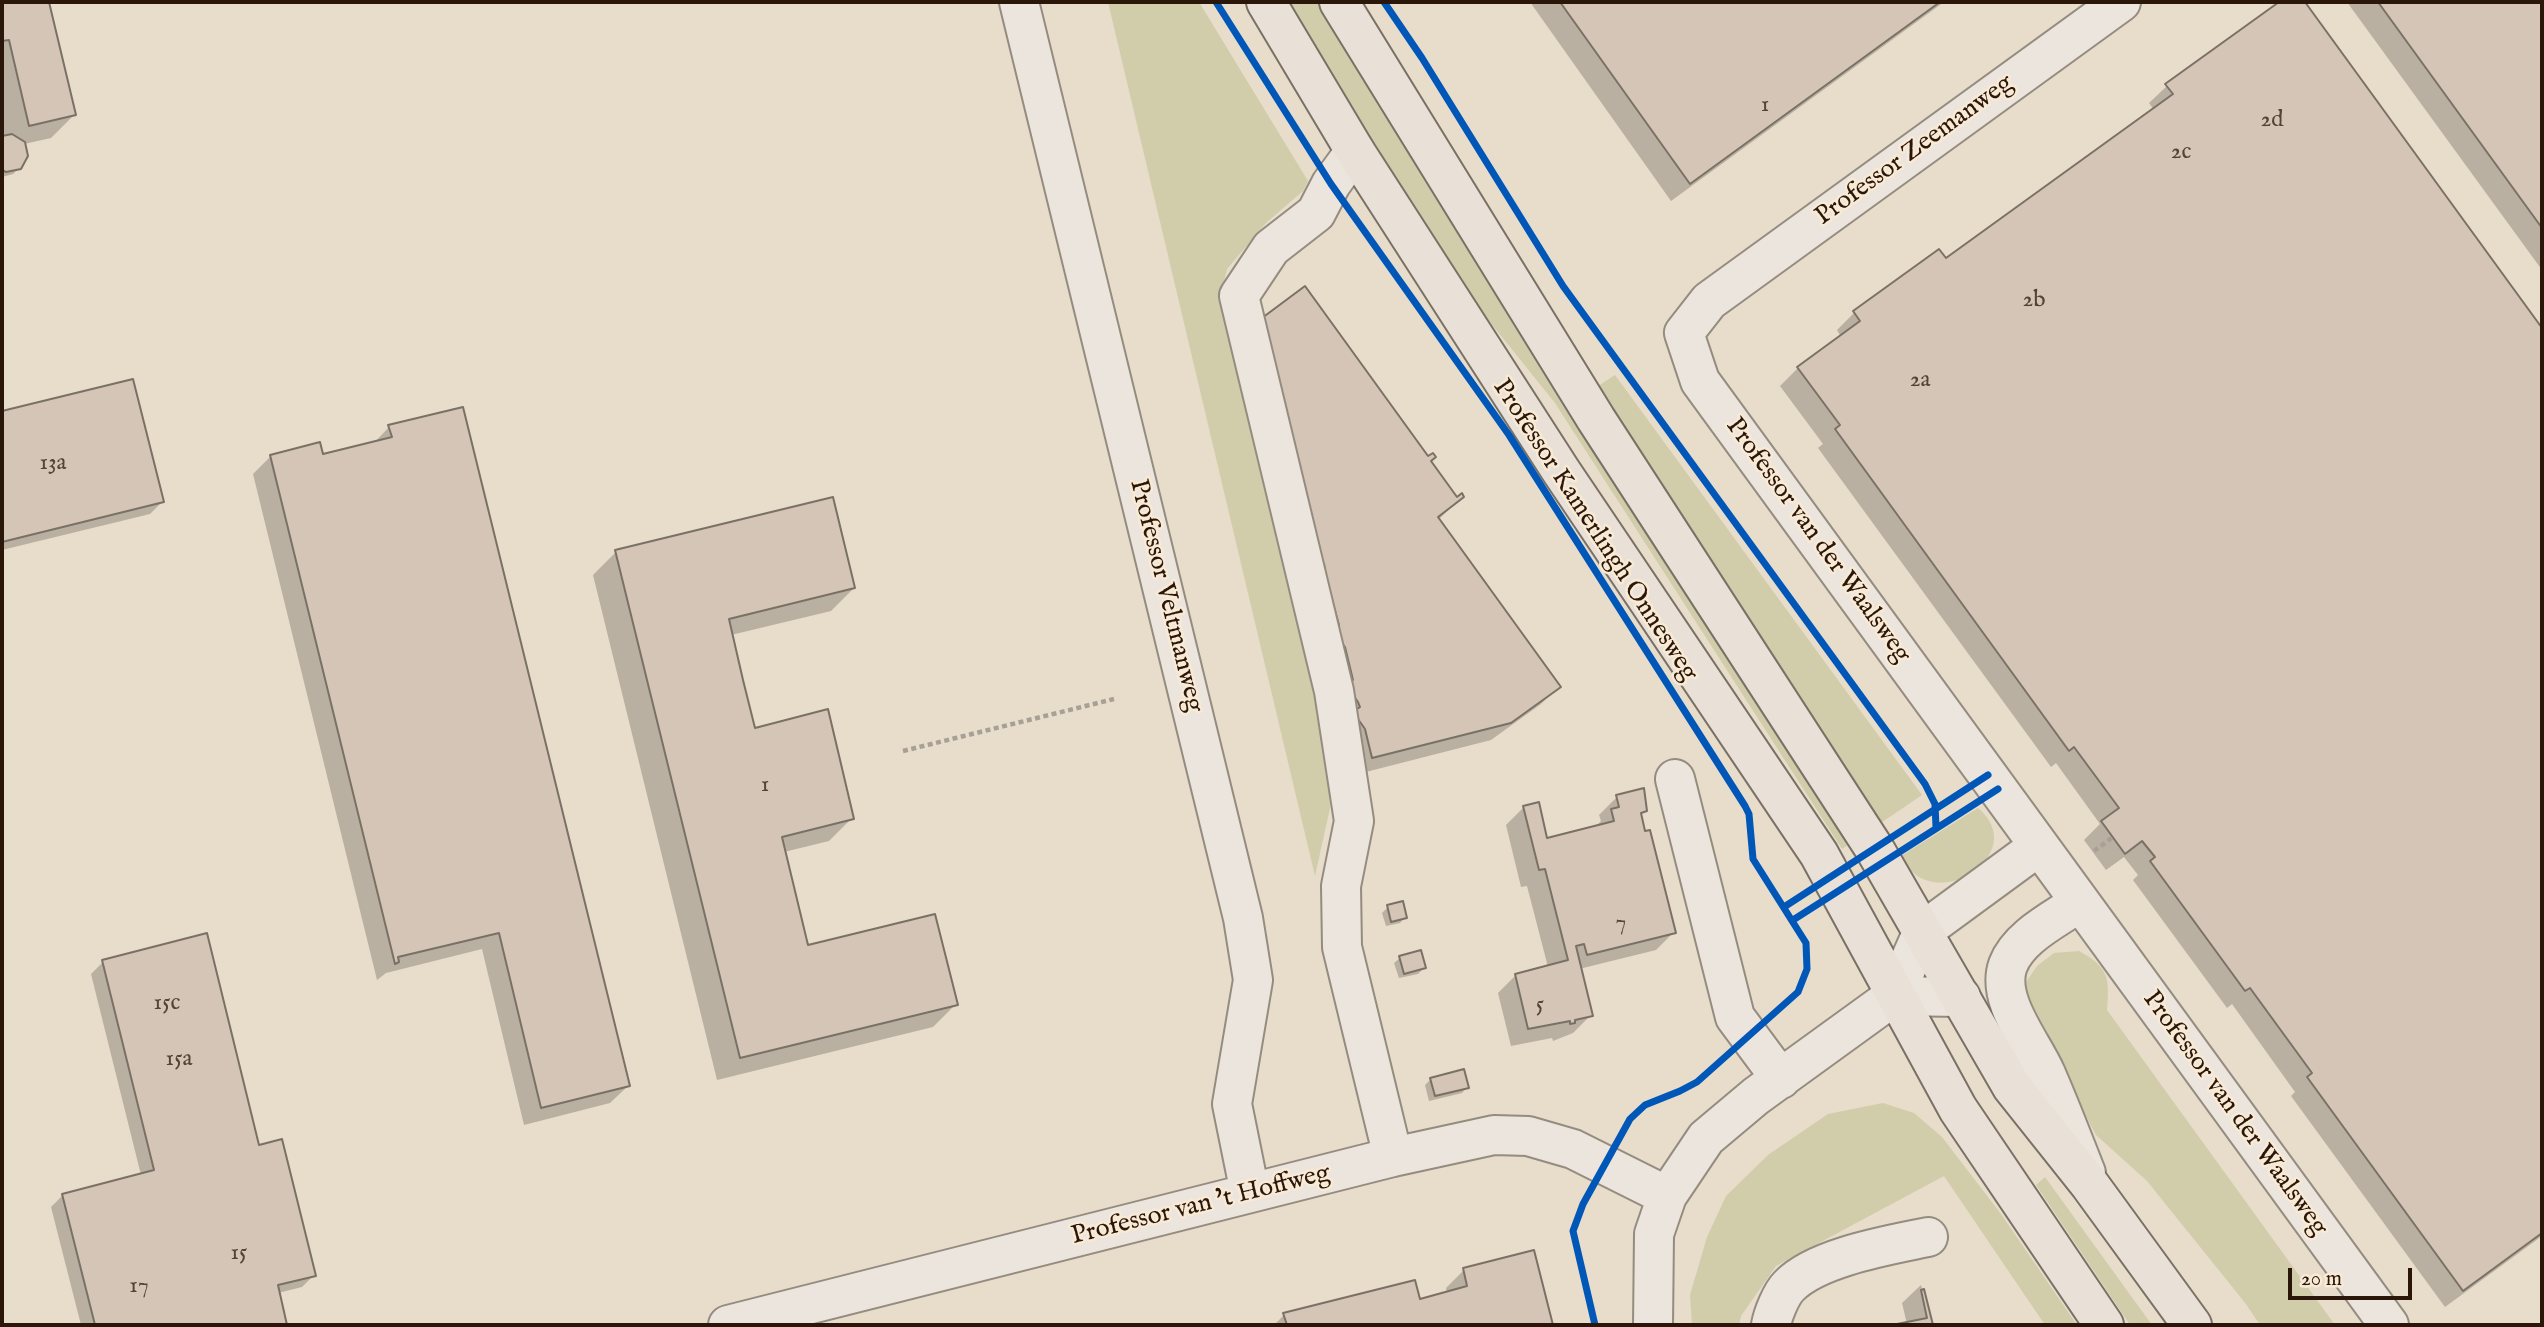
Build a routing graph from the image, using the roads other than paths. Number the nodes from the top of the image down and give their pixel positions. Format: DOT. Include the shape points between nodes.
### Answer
graph roads {
  1 [pos="1019,2"];
  2 [pos="1266,2"];
  3 [pos="1339,2"];
  4 [pos="2121,2"];
  5 [pos="1355,151"];
  6 [pos="1709,301"];
  7 [pos="1675,779"];
  8 [pos="2039,846"];
  9 [pos="2080,902"];
  10 [pos="1923,931"];
  11 [pos="1894,996"];
  12 [pos="1961,997"];
  13 [pos="1781,1079"];
  14 [pos="1393,1157"];
  15 [pos="2090,1185"];
  16 [pos="1250,1194"];
  17 [pos="1667,1196"];
  18 [pos="1928,1237"];
  19 [pos="728,1325"];
  20 [pos="1653,1325"];
  21 [pos="1771,1325"];
  22 [pos="2104,1325"];
  23 [pos="2192,1325"];
  24 [pos="2389,1325"];
  1 -- 16 [label="street, Professor Veltmanweg" via="1243,918 1253,980 1232,1104"];
  2 -- 5 [label="main road, Professor Kamerlingh Onnesweg"];
  3 -- 10 [label="main road" via="1590,411"];
  4 -- 6 [label="street, Professor Zeemanweg"];
  5 -- 11 [label="main road, Professor Kamerlingh Onnesweg" via="1560,471 1819,854"];
  5 -- 14 [label="street" via="1317,213 1271,248 1239,296 1334,691 1354,821 1341,886 1342,947"];
  6 -- 8 [label="street, Professor van der Waalsweg" via="1684,333 1700,381"];
  7 -- 13 [label="street" via="1735,1017"];
  8 -- 9 [label="street, Professor van der Waalsweg"];
  8 -- 10 [label="street"];
  9 -- 15 [label="street" via="2027,940 2012,958 2006,979 2017,1021 2045,1072"];
  9 -- 24 [label="street, Professor van der Waalsweg"];
  10 -- 11 [label="street"];
  10 -- 12 [label="main road"];
  11 -- 12 [label="street"];
  11 -- 13 [label="street"];
  11 -- 22 [label="main road, Professor Kamerlingh Onnesweg" via="1958,1109"];
  12 -- 15 [label="main road" via="2012,1087"];
  13 -- 17 [label="street" via="1706,1138"];
  14 -- 16 [label="street, Professor van 't Hoffweg"];
  14 -- 17 [label="street, Professor van 't Hoffweg" via="1494,1135 1528,1136 1573,1149"];
  15 -- 23 [label="main road"];
  16 -- 19 [label="street, Professor van 't Hoffweg"];
  17 -- 20 [label="street" via="1654,1234"];
  18 -- 21 [label="street" via="1822,1265 1788,1286"];
}
